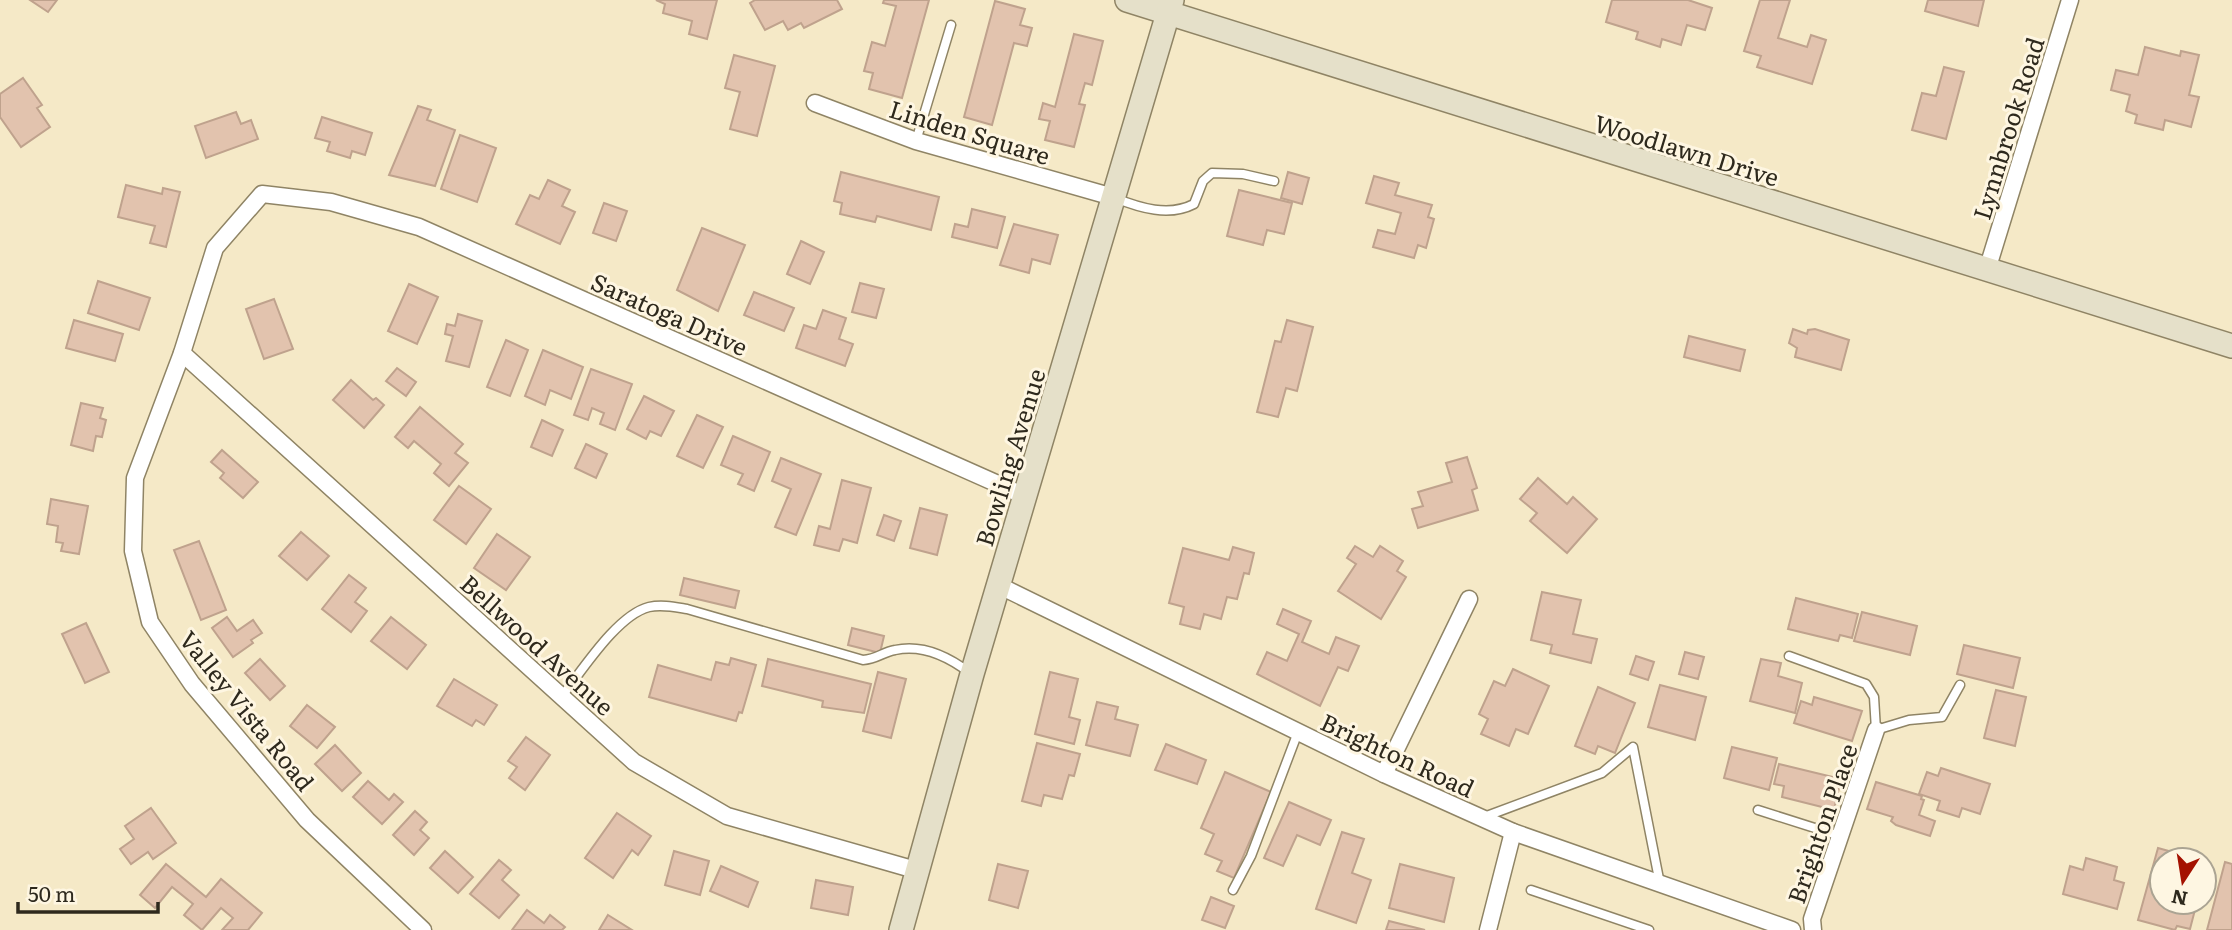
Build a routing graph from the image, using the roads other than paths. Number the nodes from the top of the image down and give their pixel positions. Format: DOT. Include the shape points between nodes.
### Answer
graph roads {
  1 [pos="1127,0"];
  2 [pos="2070,0"];
  3 [pos="1170,7"];
  4 [pos="951,25"];
  5 [pos="815,103"];
  6 [pos="916,141"];
  7 [pos="1274,181"];
  8 [pos="1113,197"];
  9 [pos="288,198"];
  10 [pos="1987,270"];
  11 [pos="2232,346"];
  12 [pos="182,353"];
  13 [pos="1025,496"];
  14 [pos="998,586"];
  15 [pos="1469,599"];
  16 [pos="1789,656"];
  17 [pos="972,674"];
  18 [pos="1960,685"];
  19 [pos="562,696"];
  20 [pos="1876,730"];
  21 [pos="1298,732"];
  22 [pos="1384,774"];
  23 [pos="1758,810"];
  24 [pos="1481,818"];
  25 [pos="1513,832"];
  26 [pos="1840,836"];
  27 [pos="919,871"];
  28 [pos="1660,884"];
  29 [pos="1233,890"];
  30 [pos="1531,890"];
  31 [pos="423,930"];
  32 [pos="901,930"];
  33 [pos="1488,930"];
  34 [pos="1648,930"];
  35 [pos="1792,930"];
  36 [pos="1814,930"];
  1 -- 3 [label="main road, Woodlawn Drive"];
  2 -- 10 [label="street, Lynnbrook Road"];
  3 -- 8 [label="main road, Bowling Avenue"];
  3 -- 10 [label="main road, Woodlawn Drive"];
  4 -- 6 [label="lane"];
  5 -- 6 [label="street, Linden Square"];
  6 -- 8 [label="street, Linden Square"];
  7 -- 8 [label="lane" via="1212,173 1203,181 1194,204 1179,211 1136,207"];
  8 -- 13 [label="main road, Bowling Avenue"];
  9 -- 12 [label="street, Valley Vista Road" via="262,194 215,248"];
  9 -- 13 [label="street, Saratoga Drive" via="331,202 419,227"];
  10 -- 11 [label="main road, Woodlawn Drive"];
  12 -- 19 [label="street, Bellwood Avenue"];
  12 -- 31 [label="street, Valley Vista Road" via="135,478 133,551 150,622 192,684 307,820"];
  13 -- 14 [label="main road, Bowling Avenue"];
  14 -- 17 [label="main road, Bowling Avenue"];
  14 -- 21 [label="street, Brighton Road"];
  15 -- 22 [label="street"];
  16 -- 20 [label="lane" via="1866,684 1874,696"];
  17 -- 19 [label="lane" via="918,647 863,660 698,612 661,606 646,608 605,641"];
  17 -- 27 [label="main road, Bowling Avenue"];
  18 -- 20 [label="lane" via="1942,718 1909,720"];
  19 -- 27 [label="street, Bellwood Avenue" via="635,762 727,816"];
  20 -- 26 [label="street, Brighton Place"];
  21 -- 22 [label="street, Brighton Road"];
  21 -- 29 [label="lane" via="1251,856"];
  22 -- 24 [label="street, Brighton Road"];
  23 -- 26 [label="lane"];
  24 -- 25 [label="street, Brighton Road"];
  24 -- 28 [label="lane" via="1602,773 1633,747"];
  25 -- 28 [label="street, Brighton Road"];
  25 -- 33 [label="street"];
  26 -- 36 [label="street, Brighton Place" via="1812,919"];
  27 -- 32 [label="main road, Bowling Avenue"];
  28 -- 35 [label="street, Brighton Road"];
  30 -- 34 [label="lane"];
}
